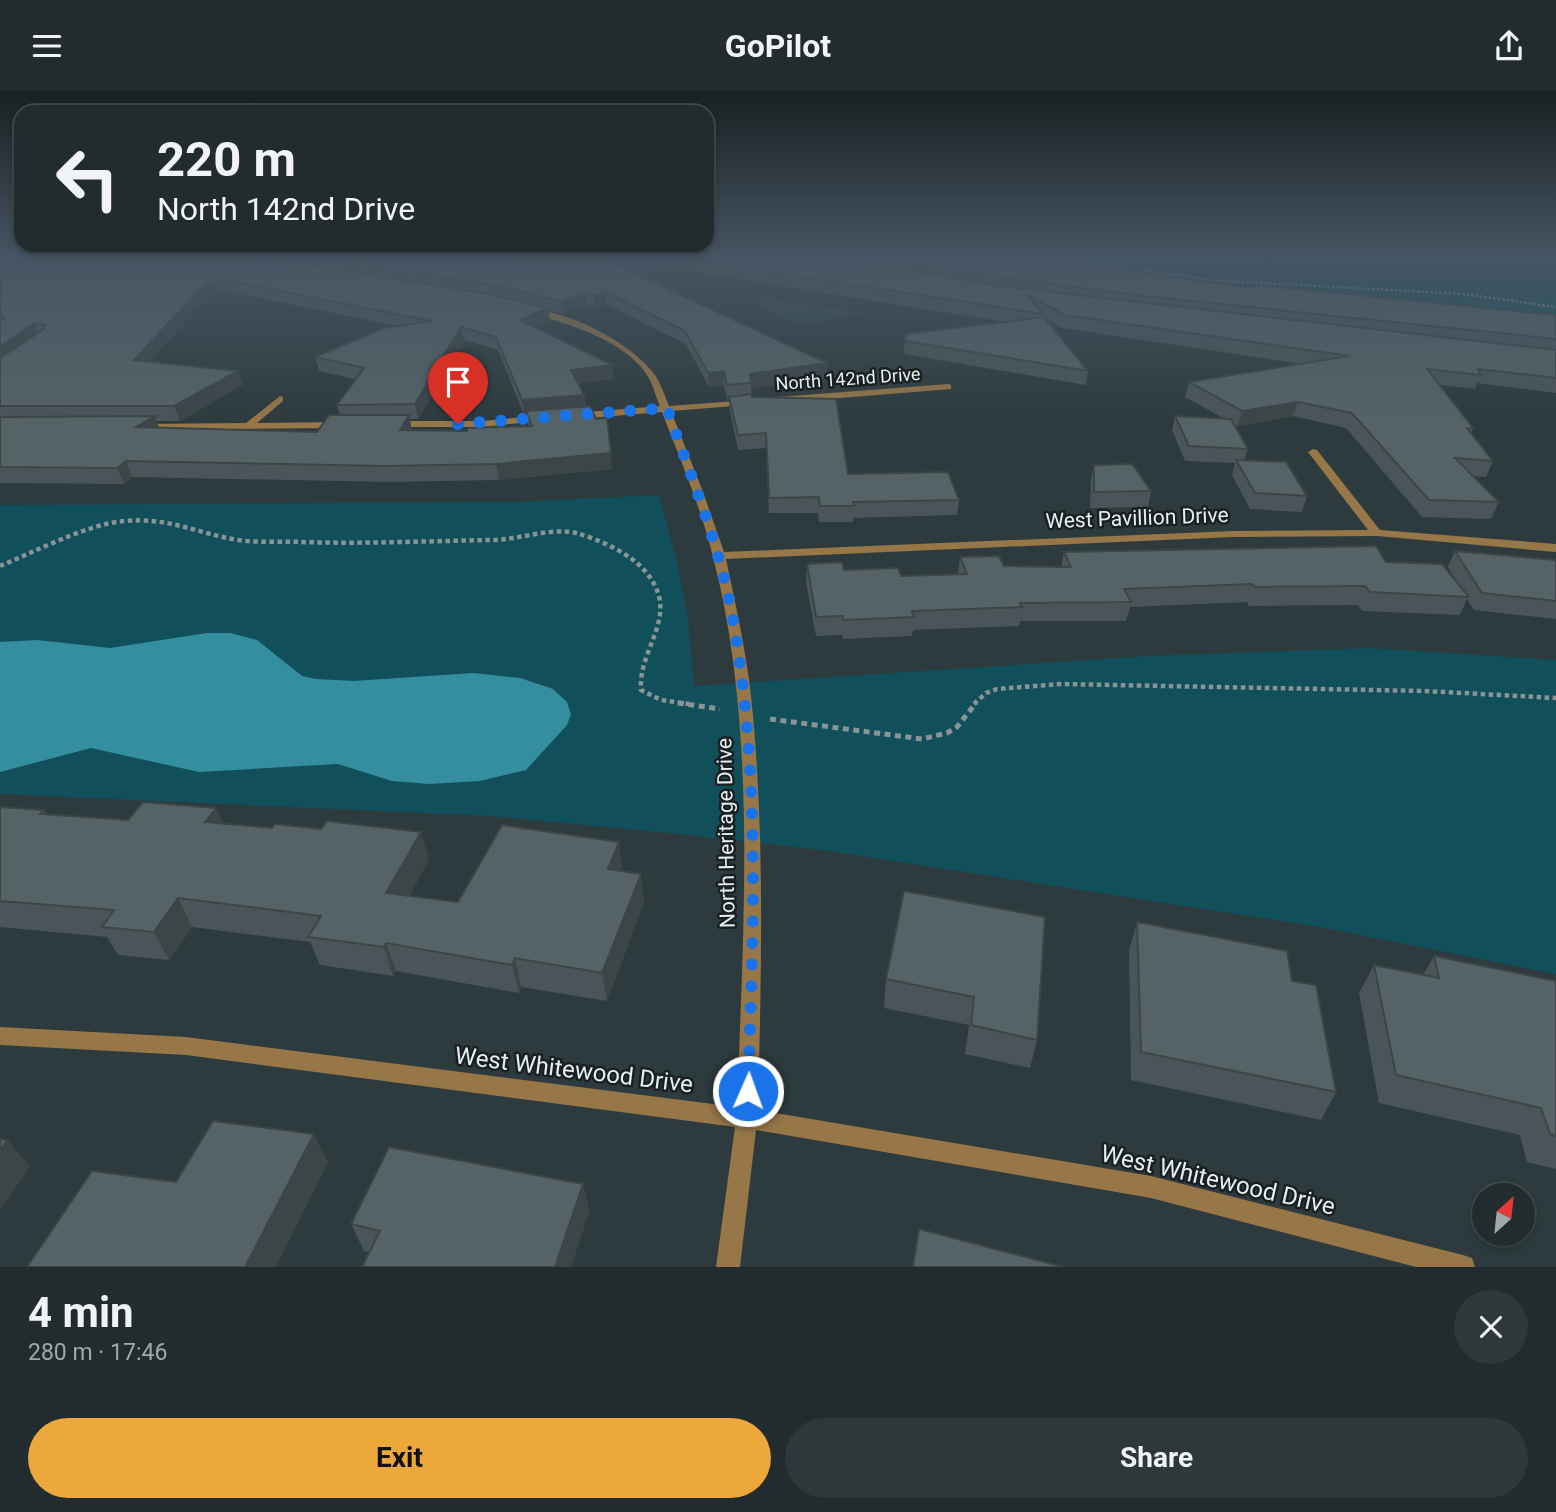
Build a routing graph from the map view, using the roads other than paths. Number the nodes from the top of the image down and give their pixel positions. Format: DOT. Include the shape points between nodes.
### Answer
graph roads {
  1 [pos="530,312"];
  2 [pos="948,387"];
  3 [pos="280,399"];
  4 [pos="667,408"];
  5 [pos="385,424"];
  6 [pos="344,425"];
  7 [pos="248,426"];
  8 [pos="124,427"];
  9 [pos="1313,452"];
  10 [pos="1377,533"];
  11 [pos="1556,548"];
  12 [pos="719,556"];
  13 [pos="0,1035"];
  14 [pos="747,1118"];
  15 [pos="728,1267"];
  16 [pos="1463,1267"];
  1 -- 4 [label="street, North Heritage Drive" via="582,327 625,350 646,368"];
  2 -- 4 [label="street, North 142nd Drive"];
  3 -- 7 [label="street"];
  4 -- 5 [label="street, North 142nd Drive" via="483,423"];
  4 -- 12 [label="street, North Heritage Drive"];
  6 -- 7 [label="street"];
  7 -- 8 [label="street"];
  9 -- 10 [label="street"];
  10 -- 11 [label="street, West Pavillion Drive"];
  10 -- 12 [label="street, West Pavillion Drive" via="1125,537"];
  12 -- 14 [label="street, North Heritage Drive" via="746,715 752,841"];
  13 -- 14 [label="street, West Whitewood Drive" via="186,1046"];
  14 -- 15 [label="street, North Heritage Drive"];
  14 -- 16 [label="street, West Whitewood Drive" via="1151,1187"];
}
